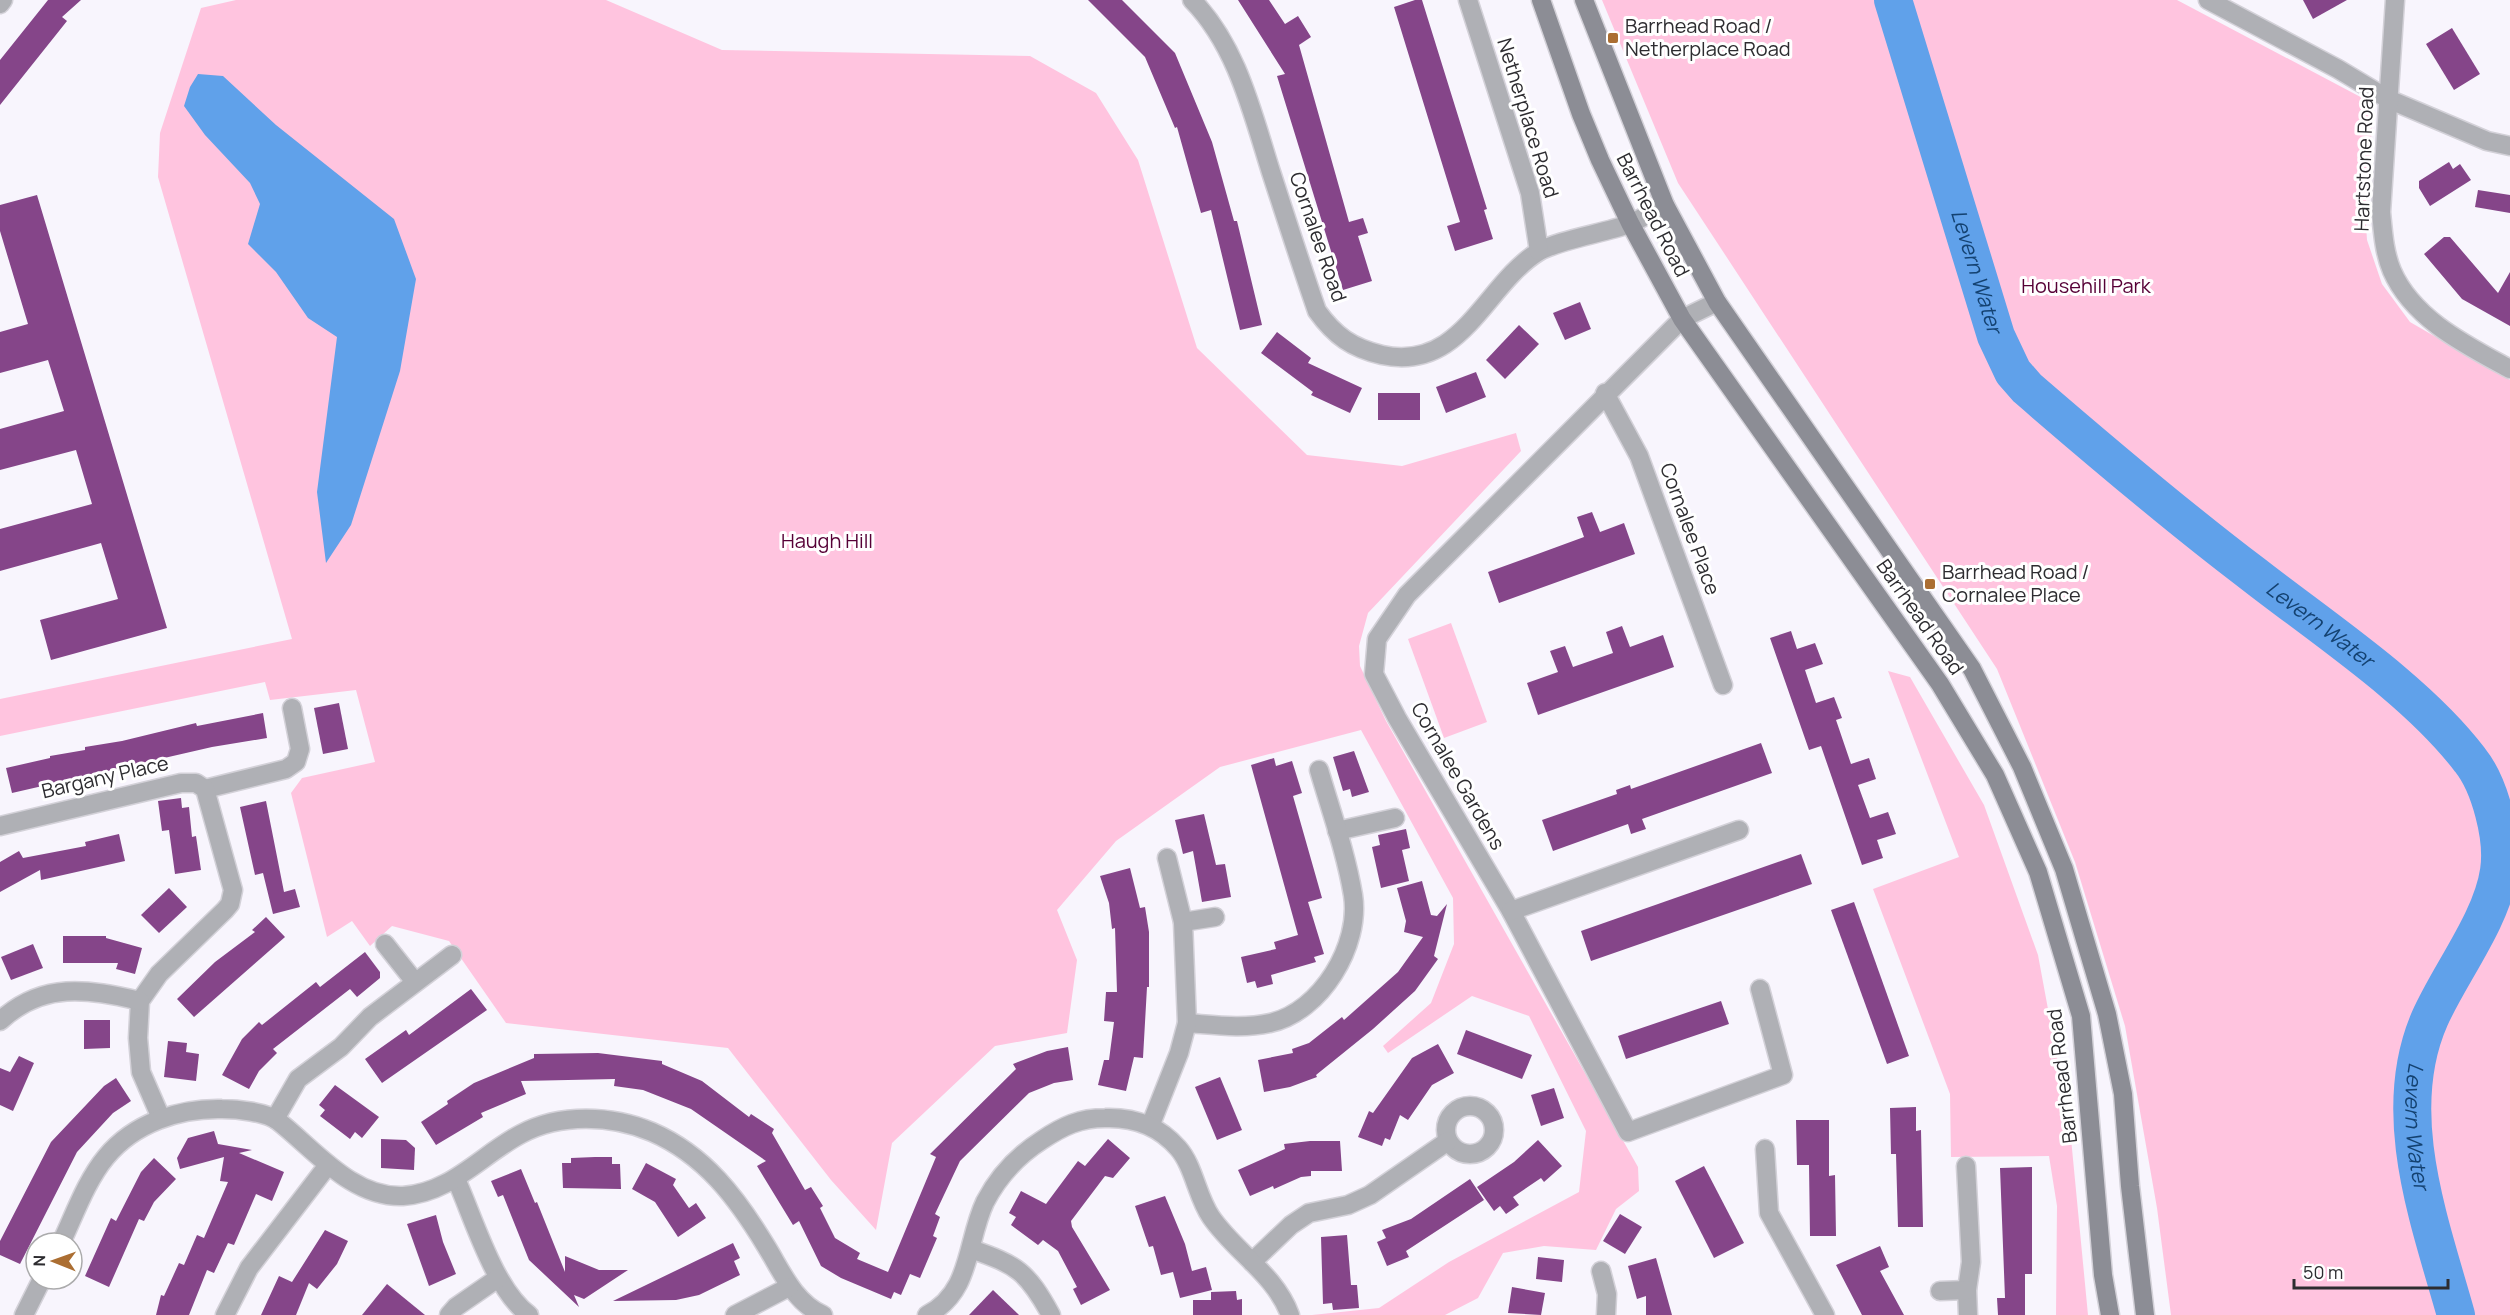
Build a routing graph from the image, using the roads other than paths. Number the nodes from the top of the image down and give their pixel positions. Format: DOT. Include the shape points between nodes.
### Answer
graph roads {
  1 [pos="3,0"];
  2 [pos="1192,0"];
  3 [pos="1468,0"];
  4 [pos="1541,0"];
  5 [pos="1584,0"];
  6 [pos="2208,0"];
  7 [pos="2395,0"];
  8 [pos="0,4"];
  9 [pos="2388,99"];
  10 [pos="2510,146"];
  11 [pos="1665,205"];
  12 [pos="1630,224"];
  13 [pos="1539,251"];
  14 [pos="1717,302"];
  15 [pos="1682,319"];
  16 [pos="2510,369"];
  17 [pos="1605,393"];
  18 [pos="1723,685"];
  19 [pos="292,708"];
  20 [pos="1319,770"];
  21 [pos="206,789"];
  22 [pos="1395,818"];
  23 [pos="0,826"];
  24 [pos="1739,830"];
  25 [pos="1337,831"];
  26 [pos="1167,858"];
  27 [pos="1511,911"];
  28 [pos="1215,917"];
  29 [pos="1183,922"];
  30 [pos="386,944"];
  31 [pos="452,955"];
  32 [pos="2094,970"];
  33 [pos="2069,977"];
  34 [pos="415,982"];
  35 [pos="1760,988"];
  36 [pos="140,1001"];
  37 [pos="0,1021"];
  38 [pos="1187,1023"];
  39 [pos="161,1118"];
  40 [pos="275,1119"];
  41 [pos="1150,1124"];
  42 [pos="1448,1141"];
  43 [pos="1765,1149"];
  44 [pos="328,1165"];
  45 [pos="1966,1166"];
  46 [pos="456,1179"];
  47 [pos="67,1231"];
  48 [pos="971,1249"];
  49 [pos="1252,1262"];
  50 [pos="1601,1271"];
  51 [pos="498,1278"];
  52 [pos="789,1287"];
  53 [pos="1966,1290"];
  54 [pos="36,1291"];
  55 [pos="1940,1291"];
  56 [pos="24,1315"];
  57 [pos="225,1315"];
  58 [pos="449,1315"];
  59 [pos="529,1315"];
  60 [pos="735,1315"];
  61 [pos="823,1315"];
  62 [pos="927,1315"];
  63 [pos="1051,1315"];
  64 [pos="1290,1315"];
  65 [pos="1606,1315"];
  66 [pos="1825,1315"];
  67 [pos="1968,1315"];
  68 [pos="2110,1315"];
  69 [pos="2145,1315"];
  1 -- 8 [label="street"];
  2 -- 13 [label="street, Cornalee Road" via="1225,42 1317,311 1346,342 1388,356 1415,356 1444,346"];
  3 -- 13 [label="street, Netherplace Road" via="1530,193"];
  4 -- 12 [label="main road, Barrhead Road" via="1581,114"];
  5 -- 11 [label="main road, Barrhead Road"];
  6 -- 9 [label="street"];
  7 -- 9 [label="street, Hartstone Road"];
  9 -- 10 [label="street" via="2487,141"];
  9 -- 16 [label="street, Hartstone Road" via="2381,213 2392,272 2429,320"];
  11 -- 12 [label="street, Cornalee Road"];
  11 -- 14 [label="main road, Barrhead Road"];
  12 -- 13 [label="street, Cornalee Road"];
  12 -- 15 [label="main road, Barrhead Road"];
  14 -- 15 [label="street, Cornalee Gardens"];
  14 -- 32 [label="main road, Barrhead Road" via="1972,669 2022,767 2064,869"];
  15 -- 17 [label="street, Cornalee Gardens"];
  15 -- 33 [label="main road, Barrhead Road" via="1935,676 1995,775 2038,872"];
  17 -- 18 [label="street, Cornalee Place" via="1639,456"];
  17 -- 27 [label="street, Cornalee Gardens" via="1407,596 1377,639 1374,674"];
  19 -- 21 [label="street" via="300,749 296,762 286,770"];
  20 -- 25 [label="street"];
  21 -- 23 [label="street, Bargany Place" via="196,783 181,783"];
  21 -- 36 [label="street" via="232,899 220,916 159,974"];
  22 -- 25 [label="street"];
  24 -- 27 [label="street"];
  25 -- 38 [label="street" via="1353,897 1352,929 1335,974 1303,1007 1272,1023"];
  26 -- 29 [label="street"];
  27 -- 35 [label="street, Cornalee Gardens" via="1628,1131 1784,1075"];
  28 -- 29 [label="street"];
  29 -- 38 [label="street"];
  30 -- 34 [label="street"];
  31 -- 34 [label="street"];
  32 -- 33 [label="main road"];
  32 -- 69 [label="main road, Barrhead Road" via="2108,1014 2123,1094"];
  33 -- 68 [label="main road, Barrhead Road" via="2081,1016 2103,1275"];
  34 -- 40 [label="street" via="298,1079"];
  36 -- 37 [label="street" via="81,989 56,991 34,999"];
  36 -- 39 [label="street" via="141,1072"];
  38 -- 41 [label="street"];
  39 -- 40 [label="street" via="201,1108"];
  39 -- 47 [label="street" via="128,1136 105,1158"];
  40 -- 44 [label="street"];
  41 -- 48 [label="street" via="1118,1118 1078,1120 1036,1143 1014,1159 999,1178 984,1204"];
  41 -- 49 [label="street" via="1179,1149 1210,1217"];
  42 -- 49 [label="street" via="1370,1195 1348,1205 1309,1213"];
  43 -- 66 [label="street" via="1769,1213"];
  44 -- 46 [label="street" via="367,1190 386,1196 428,1192"];
  44 -- 57 [label="street" via="249,1268"];
  45 -- 53 [label="street" via="1971,1262"];
  46 -- 51 [label="street"];
  46 -- 52 [label="street" via="521,1134 548,1123 594,1119 651,1132 691,1152 713,1172 766,1245"];
  48 -- 62 [label="street" via="960,1284 949,1299"];
  48 -- 63 [label="street" via="1006,1261 1028,1276"];
  49 -- 64 [label="street" via="1278,1289"];
  50 -- 65 [label="street" via="1607,1294"];
  51 -- 58 [label="street"];
  51 -- 59 [label="street" via="517,1306"];
  52 -- 60 [label="street"];
  52 -- 61 [label="street"];
  53 -- 55 [label="street"];
  53 -- 67 [label="street"];
  54 -- 56 [label="street"];
}
